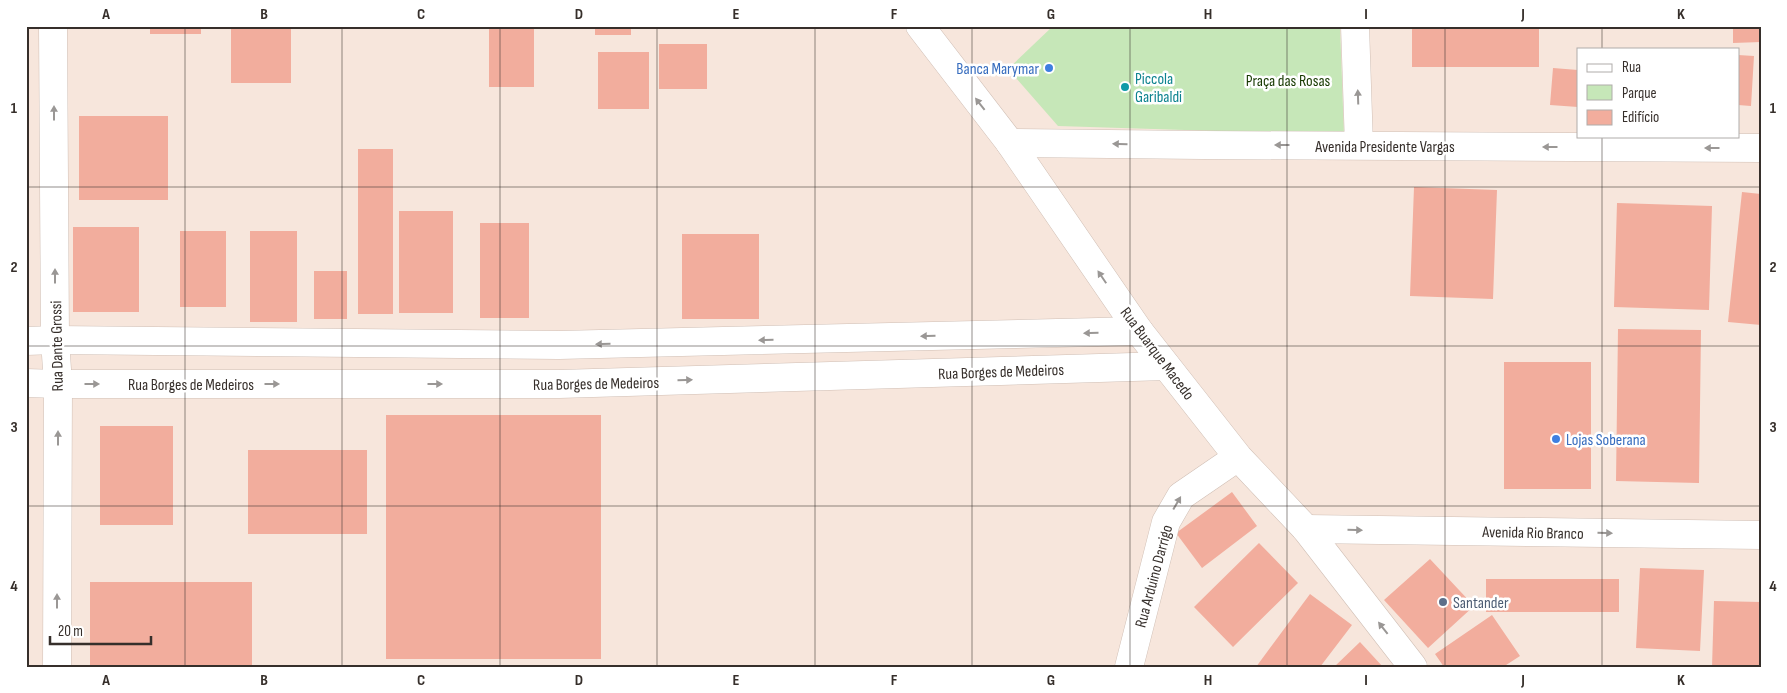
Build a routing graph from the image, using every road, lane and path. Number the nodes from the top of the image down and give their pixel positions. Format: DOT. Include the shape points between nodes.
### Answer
graph roads {
  1 [pos="53,26"];
  2 [pos="920,26"];
  3 [pos="1355,26"];
  4 [pos="1010,142"];
  5 [pos="1359,146"];
  6 [pos="1761,148"];
  7 [pos="1140,332"];
  8 [pos="55,340"];
  9 [pos="26,341"];
  10 [pos="559,345"];
  11 [pos="1166,366"];
  12 [pos="26,383"];
  13 [pos="58,384"];
  14 [pos="559,384"];
  15 [pos="1238,457"];
  16 [pos="1306,529"];
  17 [pos="1761,535"];
  18 [pos="57,667"];
  19 [pos="1130,667"];
  20 [pos="1413,667"];
  8 -- 1 [label="street, Rua Dante Grossi, one-way"];
  4 -- 2 [label="street, Rua Buarque Macedo, one-way"];
  5 -- 3 [label="street, one-way"];
  5 -- 4 [label="street, Avenida Presidente Vargas, one-way"];
  7 -- 4 [label="street, Rua Buarque Macedo, one-way"];
  6 -- 5 [label="street, Avenida Presidente Vargas, one-way"];
  7 -- 10 [label="street, one-way"];
  7 -- 11 [label="street, Rua Buarque Macedo"];
  8 -- 9 [label="street"];
  8 -- 10 [label="street"];
  8 -- 13 [label="street, Rua Dante Grossi"];
  10 -- 14 [label="street"];
  14 -- 11 [label="street, Rua Borges de Medeiros, one-way"];
  11 -- 15 [label="street, Rua Buarque Macedo"];
  12 -- 13 [label="street, Rua Borges de Medeiros"];
  13 -- 14 [label="street, Rua Borges de Medeiros, one-way"];
  18 -- 13 [label="street, Rua Dante Grossi, one-way"];
  15 -- 16 [label="street, Rua Buarque Macedo"];
  19 -- 15 [label="street, Rua Arduino Darrigo, one-way" via="1166,522 1181,496"];
  16 -- 17 [label="street, Avenida Rio Branco, one-way"];
  20 -- 16 [label="street, Rua Buarque Macedo, one-way"];
}
